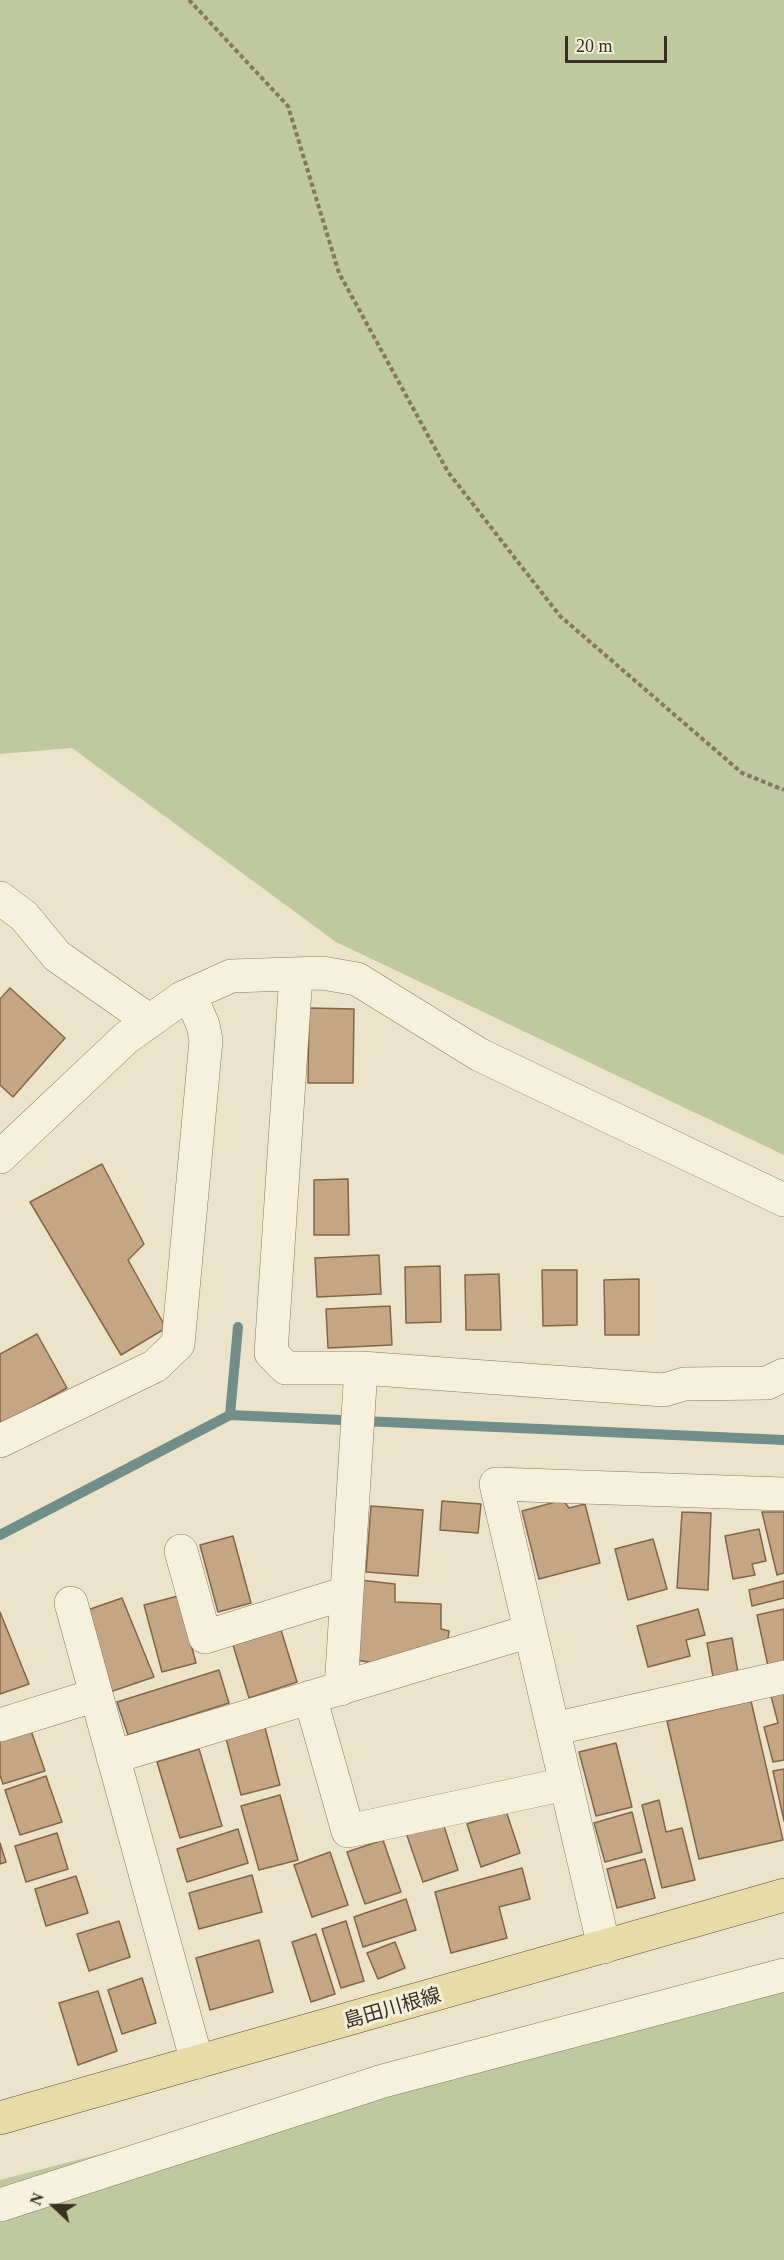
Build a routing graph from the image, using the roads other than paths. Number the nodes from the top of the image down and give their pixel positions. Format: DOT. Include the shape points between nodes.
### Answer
graph roads {
  1 [pos="0,898"];
  2 [pos="296,974"];
  3 [pos="190,995"];
  4 [pos="150,1021"];
  5 [pos="0,1157"];
  6 [pos="784,1200"];
  7 [pos="361,1368"];
  8 [pos="784,1375"];
  9 [pos="0,1441"];
  10 [pos="784,1494"];
  11 [pos="181,1551"];
  12 [pos="346,1593"];
  13 [pos="71,1603"];
  14 [pos="530,1631"];
  15 [pos="784,1677"];
  16 [pos="325,1693"];
  17 [pos="96,1695"];
  18 [pos="0,1725"];
  19 [pos="553,1729"];
  20 [pos="113,1756"];
  21 [pos="566,1784"];
  22 [pos="784,1895"];
  23 [pos="604,1947"];
  24 [pos="784,1975"];
  25 [pos="197,2062"];
  26 [pos="0,2118"];
  27 [pos="0,2205"];
  1 -- 4 [label="street" via="24,916 57,956"];
  2 -- 3 [label="street" via="231,975"];
  2 -- 6 [label="street" via="322,973 357,979 480,1055"];
  2 -- 7 [label="street" via="271,1353 286,1368"];
  3 -- 4 [label="street"];
  3 -- 9 [label="street" via="206,1040 178,1344 155,1366"];
  4 -- 5 [label="street" via="126,1038"];
  7 -- 8 [label="street" via="664,1390 684,1384 766,1383"];
  7 -- 12 [label="street"];
  10 -- 14 [label="street" via="496,1484"];
  11 -- 12 [label="street" via="205,1637"];
  12 -- 16 [label="street"];
  13 -- 17 [label="street"];
  14 -- 16 [label="street"];
  14 -- 19 [label="street"];
  15 -- 19 [label="street"];
  16 -- 20 [label="street"];
  16 -- 21 [label="street" via="348,1831"];
  17 -- 18 [label="street"];
  17 -- 20 [label="street"];
  19 -- 21 [label="street"];
  20 -- 25 [label="street"];
  21 -- 23 [label="street"];
  22 -- 23 [label="main road, 島田川根線"];
  23 -- 25 [label="main road, 島田川根線"];
  24 -- 27 [label="street" via="383,2081"];
  25 -- 26 [label="main road, 島田川根線"];
}
